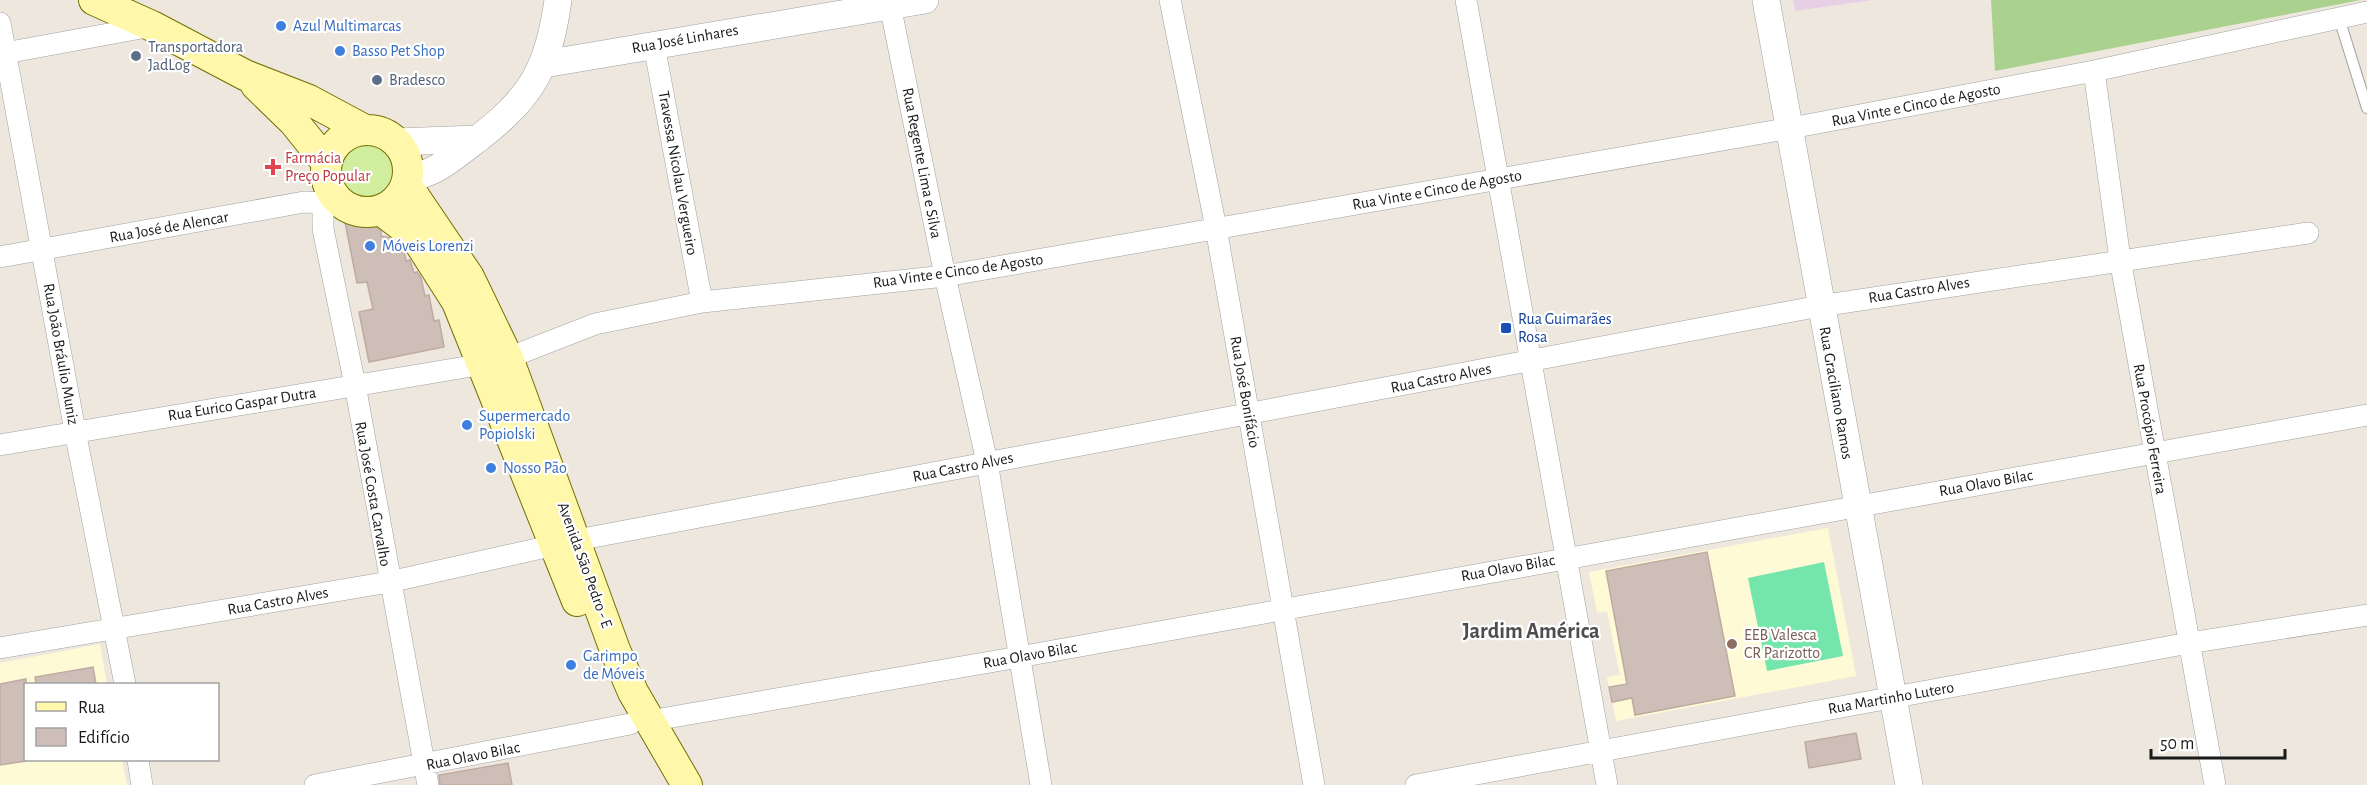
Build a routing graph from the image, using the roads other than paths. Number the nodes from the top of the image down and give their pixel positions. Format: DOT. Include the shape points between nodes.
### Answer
graph roads {
  1 [pos="94,0"];
  2 [pos="558,0"];
  3 [pos="926,0"];
  4 [pos="1170,0"];
  5 [pos="1466,0"];
  6 [pos="1766,0"];
  7 [pos="890,3"];
  8 [pos="2367,12"];
  9 [pos="2339,18"];
  10 [pos="0,23"];
  11 [pos="152,26"];
  12 [pos="654,45"];
  13 [pos="3,54"];
  14 [pos="544,64"];
  15 [pos="2094,71"];
  16 [pos="245,75"];
  17 [pos="2367,108"];
  18 [pos="1791,128"];
  19 [pos="365,130"];
  20 [pos="478,139"];
  21 [pos="396,142"];
  22 [pos="1496,179"];
  23 [pos="407,181"];
  24 [pos="327,185"];
  25 [pos="381,210"];
  26 [pos="1216,228"];
  27 [pos="2308,233"];
  28 [pos="42,250"];
  29 [pos="0,257"];
  30 [pos="2120,259"];
  31 [pos="945,276"];
  32 [pos="702,302"];
  33 [pos="1820,306"];
  34 [pos="496,361"];
  35 [pos="1530,361"];
  36 [pos="355,385"];
  37 [pos="1248,414"];
  38 [pos="2367,415"];
  39 [pos="75,431"];
  40 [pos="0,445"];
  41 [pos="2155,453"];
  42 [pos="987,462"];
  43 [pos="1857,506"];
  44 [pos="566,543"];
  45 [pos="1566,558"];
  46 [pos="389,582"];
  47 [pos="1283,608"];
  48 [pos="2367,615"];
  49 [pos="116,630"];
  50 [pos="2189,643"];
  51 [pos="0,648"];
  52 [pos="1019,657"];
  53 [pos="125,683"];
  54 [pos="1893,698"];
  55 [pos="639,722"];
  56 [pos="1601,751"];
  57 [pos="138,761"];
  58 [pos="426,775"];
  59 [pos="142,785"];
  60 [pos="315,785"];
  61 [pos="666,785"];
  62 [pos="687,785"];
  63 [pos="1041,785"];
  64 [pos="1314,785"];
  65 [pos="1416,785"];
  66 [pos="1607,785"];
  67 [pos="1909,785"];
  68 [pos="2215,785"];
  1 -- 11 [label="main road"];
  2 -- 14 [label="street"];
  3 -- 7 [label="street, Rua José Linhares"];
  4 -- 26 [label="street, Rua José Bonifácio"];
  5 -- 22 [label="street"];
  6 -- 18 [label="street, Rua Graciliano Ramos"];
  7 -- 12 [label="street, Rua José Linhares"];
  7 -- 31 [label="street, Rua Regente Lima e Silva"];
  8 -- 9 [label="street, Rua Vinte e Cinco de Agosto"];
  9 -- 15 [label="street, Rua Vinte e Cinco de Agosto"];
  9 -- 17 [label="lane"];
  10 -- 13 [label="street, Rua João Bráulio Muniz"];
  11 -- 13 [label="street"];
  11 -- 16 [label="main road"];
  12 -- 14 [label="street, Rua José Linhares"];
  12 -- 32 [label="street, Travessa Nicolau Vergueiro"];
  13 -- 28 [label="street, Rua João Bráulio Muniz"];
  14 -- 20 [label="street" via="520,103"];
  15 -- 18 [label="street, Rua Vinte e Cinco de Agosto"];
  15 -- 30 [label="street, Rua Procópio Ferreira"];
  16 -- 19 [label="main road" via="309,100"];
  16 -- 24 [label="main road" via="294,122"];
  18 -- 22 [label="street, Rua Vinte e Cinco de Agosto"];
  18 -- 33 [label="street, Rua Graciliano Ramos"];
  19 -- 21 [label="main road" via="376,131"];
  19 -- 24 [label="main road" via="340,140"];
  20 -- 21 [label="street"];
  20 -- 23 [label="street" via="432,173"];
  21 -- 23 [label="main road" via="404,153"];
  22 -- 26 [label="street, Rua Vinte e Cinco de Agosto"];
  22 -- 35 [label="street"];
  23 -- 25 [label="main road" via="396,200"];
  23 -- 34 [label="main road, Avenida São Pedro - E" via="469,277"];
  24 -- 25 [label="main road" via="346,206 357,211"];
  24 -- 28 [label="street, Rua José de Alencar" via="304,202"];
  24 -- 36 [label="street, Rua José Costa Carvalho" via="323,229"];
  25 -- 34 [label="main road, Avenida São Pedro - E" via="415,236"];
  26 -- 31 [label="street, Rua Vinte e Cinco de Agosto"];
  26 -- 37 [label="street, Rua José Bonifácio"];
  27 -- 30 [label="street, Rua Castro Alves"];
  28 -- 29 [label="street, Rua José de Alencar"];
  28 -- 39 [label="street, Rua João Bráulio Muniz"];
  30 -- 33 [label="street, Rua Castro Alves"];
  30 -- 41 [label="street, Rua Procópio Ferreira"];
  31 -- 32 [label="street, Rua Vinte e Cinco de Agosto"];
  31 -- 42 [label="street, Rua Regente Lima e Silva"];
  32 -- 34 [label="street, Rua Vinte e Cinco de Agosto" via="595,324"];
  33 -- 35 [label="street, Rua Castro Alves"];
  33 -- 43 [label="street, Rua Graciliano Ramos"];
  34 -- 36 [label="street, Rua Eurico Gaspar Dutra"];
  34 -- 44 [label="main road, Avenida São Pedro - E"];
  35 -- 37 [label="street, Rua Castro Alves"];
  35 -- 45 [label="street"];
  36 -- 39 [label="street, Rua Eurico Gaspar Dutra"];
  36 -- 46 [label="street, Rua José Costa Carvalho"];
  37 -- 42 [label="street, Rua Castro Alves"];
  37 -- 47 [label="street, Rua José Bonifácio"];
  38 -- 41 [label="street, Rua Olavo Bilac"];
  39 -- 40 [label="street, Rua Eurico Gaspar Dutra"];
  39 -- 49 [label="street, Rua João Bráulio Muniz"];
  41 -- 43 [label="street, Rua Olavo Bilac"];
  41 -- 50 [label="street, Rua Procópio Ferreira"];
  42 -- 44 [label="street, Rua Castro Alves"];
  42 -- 52 [label="street, Rua Regente Lima e Silva"];
  43 -- 45 [label="street, Rua Olavo Bilac"];
  43 -- 54 [label="street, Rua Graciliano Ramos"];
  44 -- 46 [label="street, Rua Castro Alves"];
  44 -- 55 [label="main road, Avenida São Pedro - E" via="615,650"];
  45 -- 47 [label="street, Rua Olavo Bilac"];
  45 -- 56 [label="street"];
  46 -- 49 [label="street, Rua Castro Alves"];
  46 -- 58 [label="street, Rua José Costa Carvalho"];
  47 -- 52 [label="street, Rua Olavo Bilac"];
  47 -- 64 [label="street, Rua José Bonifácio"];
  48 -- 50 [label="street, Rua Martinho Lutero"];
  49 -- 51 [label="street, Rua Castro Alves"];
  49 -- 53 [label="street, Rua João Bráulio Muniz"];
  50 -- 54 [label="street, Rua Martinho Lutero"];
  50 -- 68 [label="street, Rua Procópio Ferreira"];
  52 -- 55 [label="street, Rua Olavo Bilac"];
  52 -- 63 [label="street, Rua Regente Lima e Silva"];
  54 -- 56 [label="street, Rua Martinho Lutero"];
  54 -- 67 [label="street, Rua Graciliano Ramos"];
  55 -- 58 [label="street, Rua Olavo Bilac"];
  55 -- 61 [label="main road, Avenida São Pedro - E"];
  55 -- 62 [label="main road, Avenida São Pedro - E"];
  56 -- 65 [label="street, Rua Martinho Lutero"];
  56 -- 66 [label="street"];
  57 -- 59 [label="street"];
  58 -- 60 [label="street, Rua Olavo Bilac"];
}
